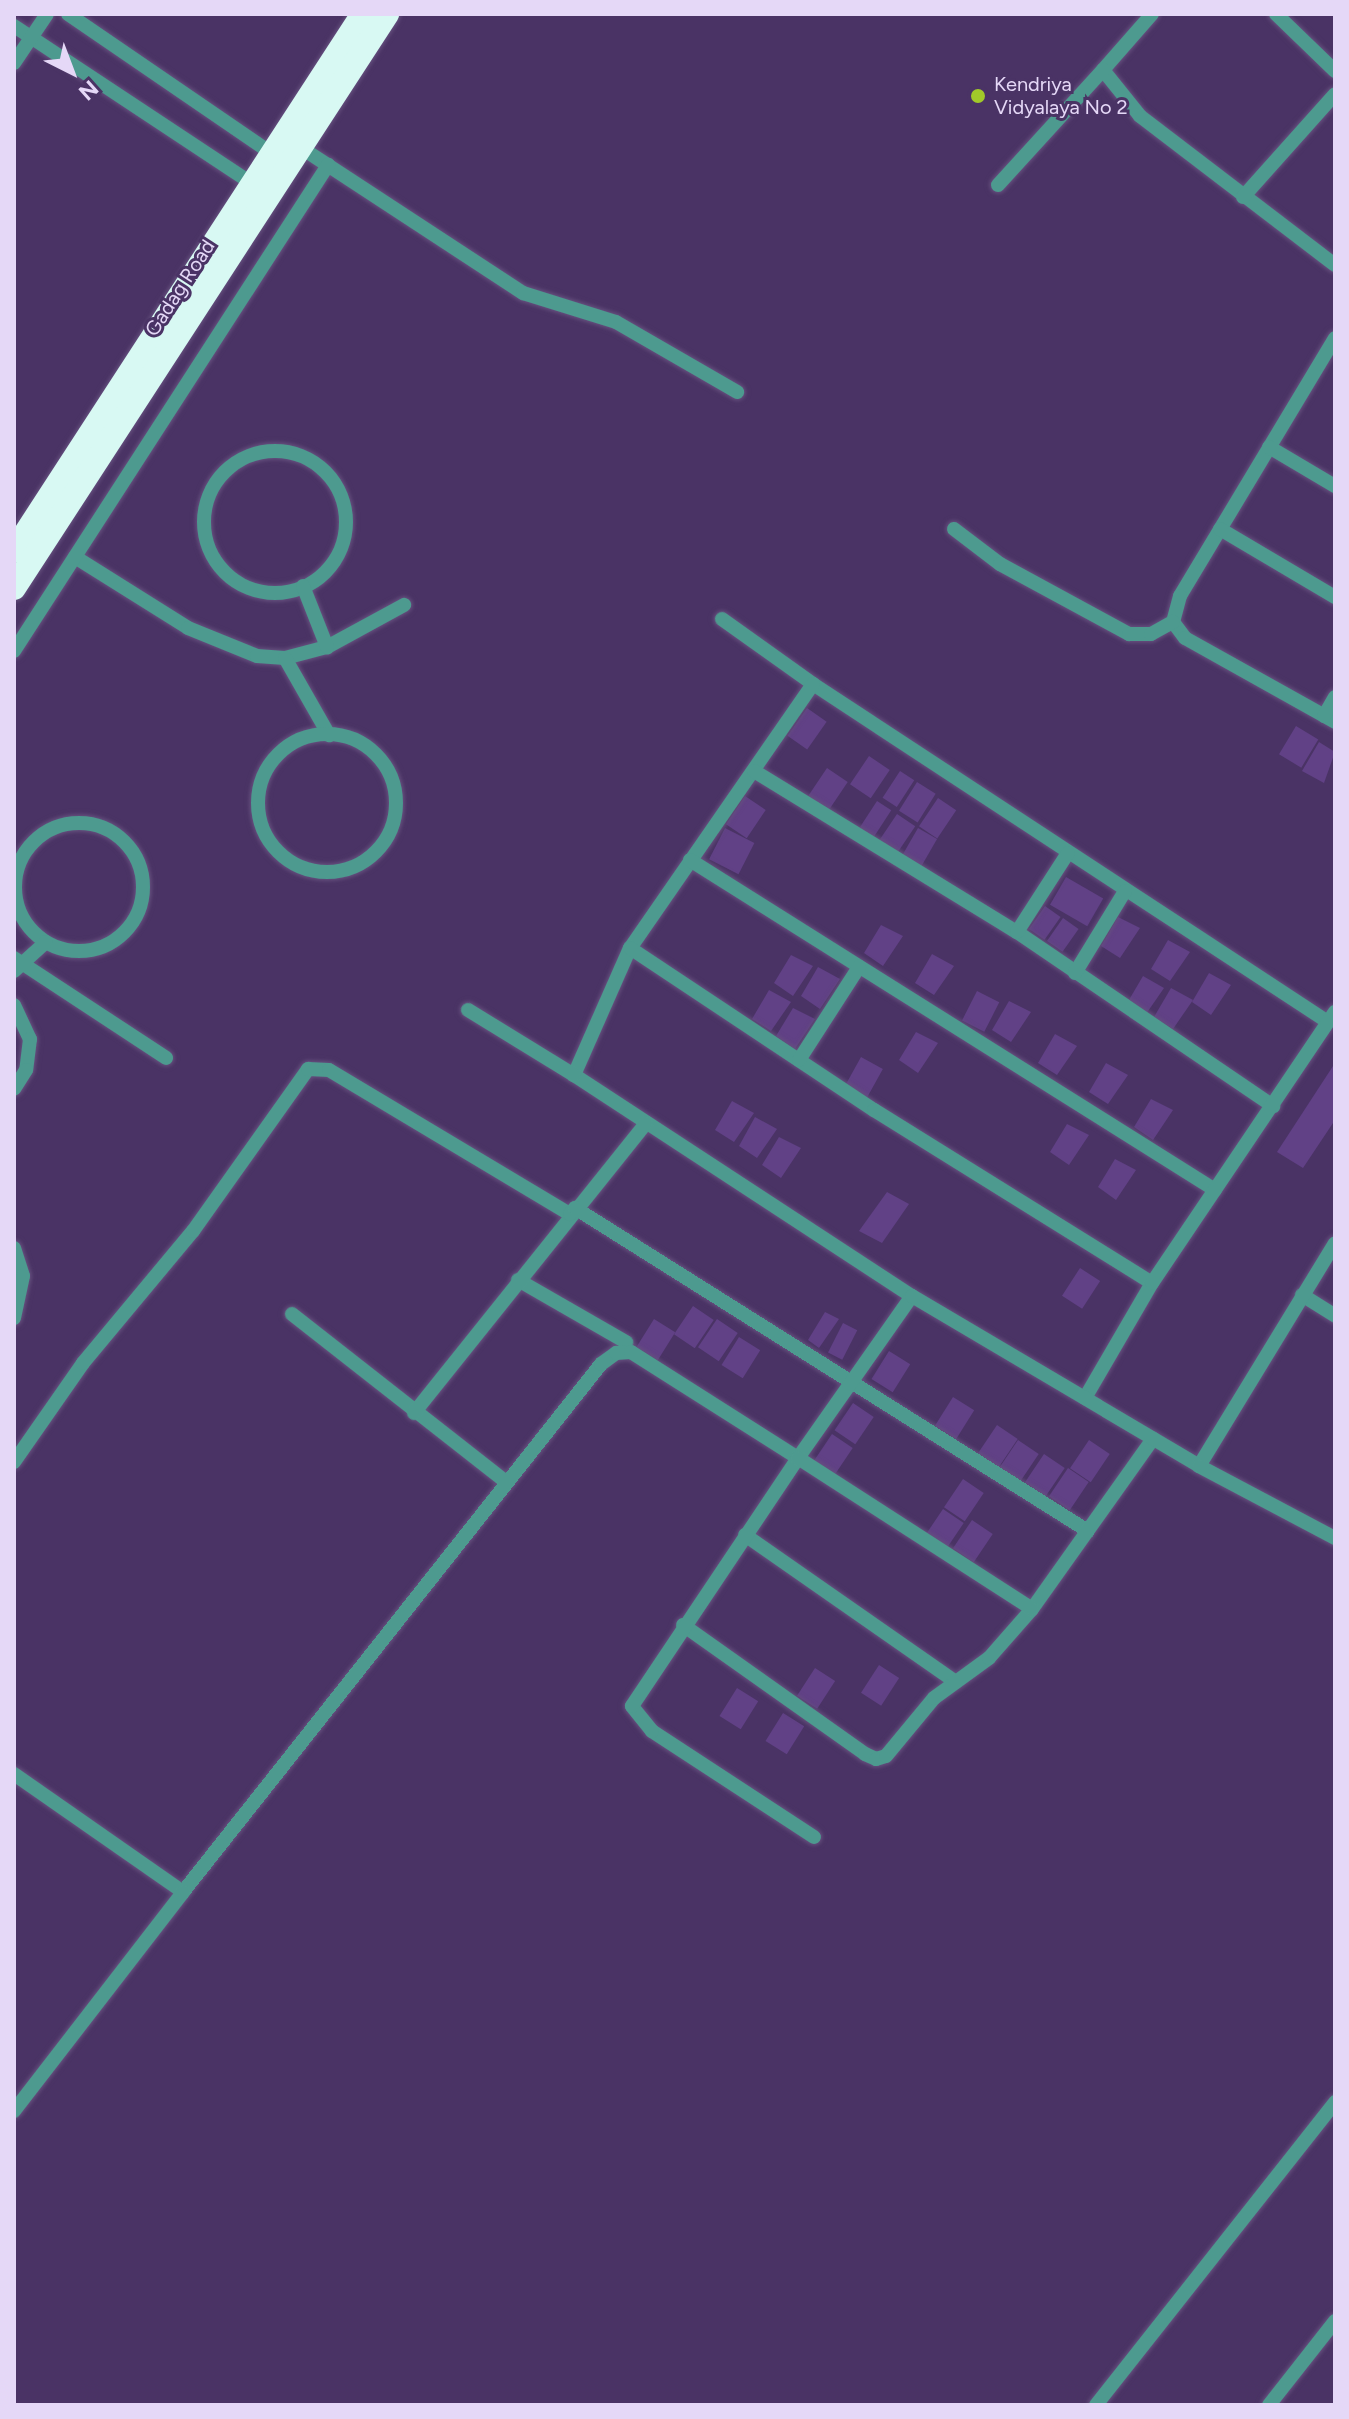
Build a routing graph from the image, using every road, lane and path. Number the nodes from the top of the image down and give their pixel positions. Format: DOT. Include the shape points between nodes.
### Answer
graph roads {
  1 [pos="47,14"];
  2 [pos="68,14"];
  3 [pos="363,14"];
  4 [pos="387,14"];
  5 [pos="1152,14"];
  6 [pos="1276,14"];
  7 [pos="14,26"];
  8 [pos="32,37"];
  9 [pos="14,63"];
  10 [pos="1103,70"];
  11 [pos="1335,71"];
  12 [pos="1335,94"];
  13 [pos="287,155"];
  14 [pos="328,165"];
  15 [pos="998,185"];
  16 [pos="261,189"];
  17 [pos="1243,197"];
  18 [pos="1335,265"];
  19 [pos="1335,338"];
  20 [pos="737,392"];
  21 [pos="1269,447"];
  22 [pos="1335,486"];
  23 [pos="954,529"];
  24 [pos="1220,529"];
  25 [pos="14,551"];
  26 [pos="75,557"];
  27 [pos="303,586"];
  28 [pos="14,588"];
  29 [pos="1335,597"];
  30 [pos="404,605"];
  31 [pos="722,619"];
  32 [pos="1173,622"];
  33 [pos="327,647"];
  34 [pos="14,651"];
  35 [pos="285,658"];
  36 [pos="813,684"];
  37 [pos="1335,697"];
  38 [pos="1329,719"];
  39 [pos="329,735"];
  40 [pos="754,771"];
  41 [pos="1068,853"];
  42 [pos="690,860"];
  43 [pos="1125,891"];
  44 [pos="1017,932"];
  45 [pos="46,942"];
  46 [pos="630,948"];
  47 [pos="16,964"];
  48 [pos="859,967"];
  49 [pos="1075,973"];
  50 [pos="14,1005"];
  51 [pos="468,1010"];
  52 [pos="1332,1017"];
  53 [pos="166,1058"];
  54 [pos="799,1060"];
  55 [pos="574,1075"];
  56 [pos="14,1089"];
  57 [pos="1273,1106"];
  58 [pos="646,1123"];
  59 [pos="1215,1190"];
  60 [pos="575,1208"];
  61 [pos="1335,1243"];
  62 [pos="14,1248"];
  63 [pos="518,1280"];
  64 [pos="1152,1283"];
  65 [pos="1302,1295"];
  66 [pos="912,1296"];
  67 [pos="292,1314"];
  68 [pos="1335,1316"];
  69 [pos="14,1318"];
  70 [pos="626,1342"];
  71 [pos="851,1382"];
  72 [pos="1085,1398"];
  73 [pos="414,1413"];
  74 [pos="1153,1439"];
  75 [pos="798,1458"];
  76 [pos="14,1462"];
  77 [pos="1199,1466"];
  78 [pos="506,1482"];
  79 [pos="1088,1531"];
  80 [pos="745,1535"];
  81 [pos="1335,1538"];
  82 [pos="1032,1609"];
  83 [pos="683,1625"];
  84 [pos="956,1682"];
  85 [pos="14,1774"];
  86 [pos="814,1837"];
  87 [pos="183,1892"];
  88 [pos="1335,2102"];
  89 [pos="14,2111"];
  90 [pos="1335,2321"];
  91 [pos="1096,2405"];
  92 [pos="1269,2405"];
  1 -- 8 [label="street"];
  2 -- 13 [label="street"];
  3 -- 13 [label="highway, Gadag Road"];
  4 -- 13 [label="highway, Gadag Road"];
  5 -- 10 [label="street"];
  6 -- 11 [label="street"];
  7 -- 8 [label="street"];
  8 -- 9 [label="street"];
  8 -- 16 [label="street"];
  10 -- 15 [label="street"];
  10 -- 17 [label="street" via="1140,116"];
  12 -- 17 [label="street"];
  13 -- 14 [label="street"];
  13 -- 16 [label="highway, Gadag Road"];
  14 -- 20 [label="street" via="523,293 616,322"];
  14 -- 26 [label="street"];
  16 -- 25 [label="highway, Gadag Road"];
  16 -- 28 [label="highway, Gadag Road"];
  17 -- 18 [label="street"];
  19 -- 21 [label="street"];
  21 -- 22 [label="street"];
  21 -- 24 [label="street"];
  23 -- 32 [label="street" via="1000,564 1129,634 1151,634"];
  24 -- 29 [label="street"];
  24 -- 32 [label="street" via="1180,596"];
  26 -- 34 [label="street"];
  26 -- 35 [label="street" via="188,628 257,656"];
  27 -- 27 [label="street" via="286,594 261,593 238,584 220,569 208,548 204,512 212,488 250,455 292,452 314,462 340,490 347,514 343,547 330,569"];
  27 -- 33 [label="street"];
  30 -- 33 [label="street"];
  31 -- 36 [label="street"];
  32 -- 38 [label="street" via="1185,638"];
  33 -- 35 [label="street"];
  35 -- 39 [label="street"];
  36 -- 40 [label="street"];
  36 -- 41 [label="street"];
  37 -- 38 [label="street"];
  39 -- 39 [label="street" via="343,735 376,752 391,772 397,795 393,828 381,849 338,873 291,864 274,849 261,828 258,793 266,770 281,751 302,738"];
  40 -- 42 [label="street"];
  40 -- 44 [label="street"];
  41 -- 43 [label="street"];
  41 -- 44 [label="street"];
  42 -- 46 [label="street"];
  42 -- 48 [label="street"];
  43 -- 49 [label="street"];
  43 -- 52 [label="street"];
  44 -- 49 [label="street"];
  45 -- 45 [label="street" via="19,910 16,877 22,856 37,839 71,823 115,833 137,858 143,879 140,909 128,929 89,951 66,951"];
  45 -- 47 [label="street"];
  46 -- 54 [label="street"];
  46 -- 55 [label="street"];
  47 -- 53 [label="street"];
  48 -- 54 [label="street"];
  48 -- 59 [label="street"];
  49 -- 57 [label="street"];
  50 -- 56 [label="street" via="30,1039 26,1070"];
  51 -- 55 [label="street"];
  52 -- 57 [label="street"];
  54 -- 64 [label="street"];
  55 -- 58 [label="street"];
  57 -- 59 [label="street"];
  58 -- 60 [label="street"];
  58 -- 66 [label="street"];
  59 -- 64 [label="street"];
  60 -- 63 [label="street"];
  60 -- 71 [label="street"];
  60 -- 76 [label="street" via="570,1214 329,1070 308,1069 193,1231 83,1363"];
  61 -- 65 [label="street"];
  62 -- 69 [label="street" via="23,1276"];
  63 -- 70 [label="street"];
  63 -- 73 [label="street"];
  64 -- 72 [label="street"];
  65 -- 68 [label="street"];
  65 -- 77 [label="street"];
  66 -- 71 [label="street"];
  66 -- 72 [label="street"];
  67 -- 73 [label="street"];
  71 -- 75 [label="street"];
  71 -- 79 [label="street"];
  72 -- 74 [label="street"];
  73 -- 78 [label="street"];
  74 -- 77 [label="street"];
  74 -- 79 [label="street"];
  75 -- 78 [label="street" via="631,1352 616,1353 601,1364"];
  75 -- 80 [label="street"];
  75 -- 82 [label="street"];
  77 -- 81 [label="street"];
  78 -- 87 [label="street"];
  79 -- 82 [label="street"];
  80 -- 83 [label="street"];
  80 -- 84 [label="street"];
  82 -- 84 [label="street" via="989,1658"];
  83 -- 84 [label="street" via="876,1759 886,1756 934,1698"];
  83 -- 86 [label="street" via="638,1691 632,1706 637,1718"];
  85 -- 87 [label="street"];
  87 -- 89 [label="street"];
  88 -- 91 [label="street"];
  90 -- 92 [label="street"];
}
